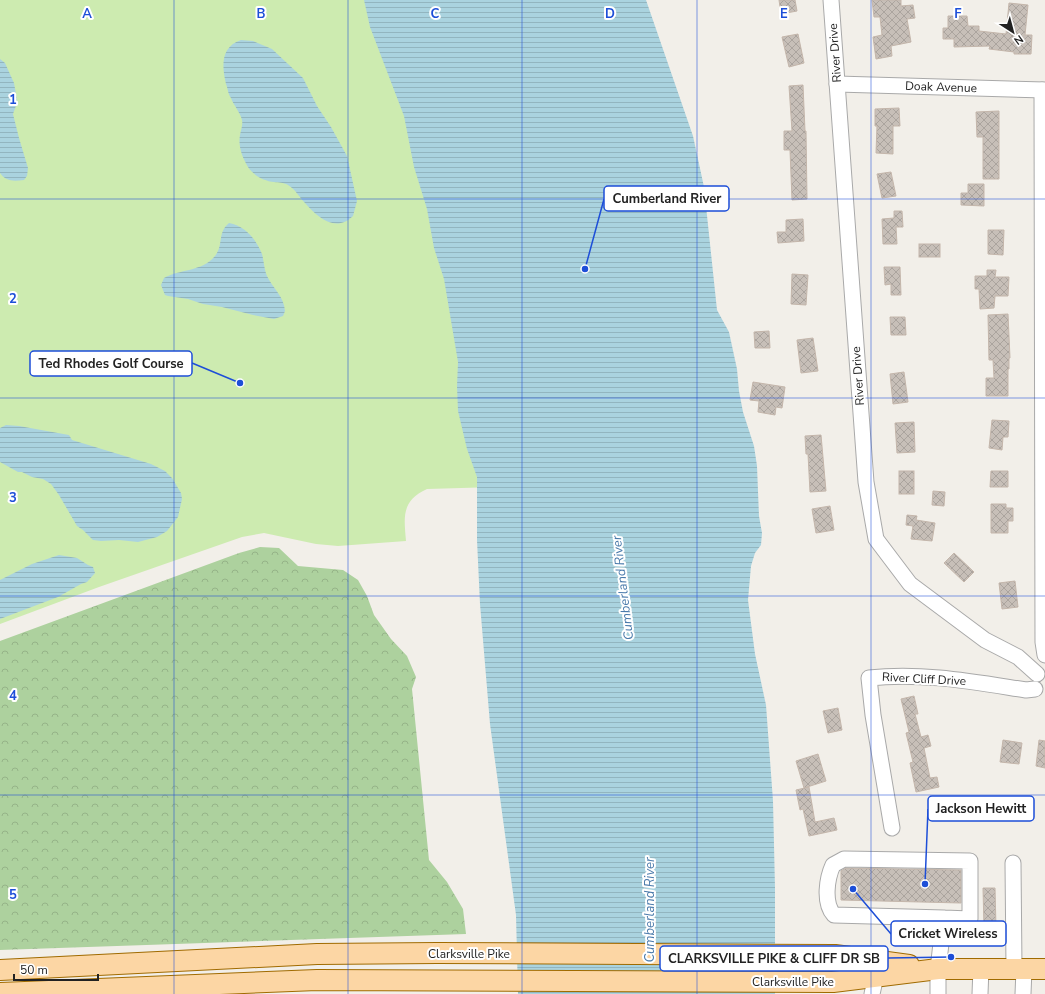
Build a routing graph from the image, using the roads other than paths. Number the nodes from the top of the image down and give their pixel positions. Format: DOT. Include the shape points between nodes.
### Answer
graph roads {
  1 [pos="831,0"];
  2 [pos="837,84"];
  3 [pos="1044,90"];
  4 [pos="1044,324"];
  5 [pos="1045,655"];
  6 [pos="1041,672"];
  7 [pos="1040,693"];
  8 [pos="892,828"];
  9 [pos="1013,863"];
  10 [pos="944,918"];
  11 [pos="980,968"];
  12 [pos="1019,968"];
  13 [pos="938,969"];
  14 [pos="1045,969"];
  15 [pos="0,970"];
  16 [pos="874,985"];
  17 [pos="0,993"];
  18 [pos="938,994"];
  19 [pos="980,994"];
  20 [pos="1024,994"];
  1 -- 2 [label="street, River Drive"];
  2 -- 3 [label="street, Doak Avenue"];
  2 -- 6 [label="street, River Drive" via="866,482 876,540 910,584 985,640 1018,656"];
  3 -- 4 [label="street"];
  4 -- 5 [label="street"];
  6 -- 7 [label="street" via="1033,682"];
  7 -- 8 [label="street, River Cliff Drive" via="978,682 933,678 891,675 869,678"];
  9 -- 12 [label="street"];
  10 -- 10 [label="street" via="834,915 830,908 828,887 833,865 844,859 970,861 970,919"];
  10 -- 13 [label="street"];
  11 -- 12 [label="main road, Clarksville Pike"];
  11 -- 13 [label="main road, Clarksville Pike"];
  11 -- 19 [label="street"];
  12 -- 14 [label="main road, Clarksville Pike"];
  12 -- 20 [label="street"];
  13 -- 15 [label="main road, Clarksville Pike" via="835,955 437,953 317,954"];
  13 -- 16 [label="main road, Clarksville Pike"];
  13 -- 18 [label="street"];
  16 -- 17 [label="main road, Clarksville Pike" via="833,982 317,980"];
}
